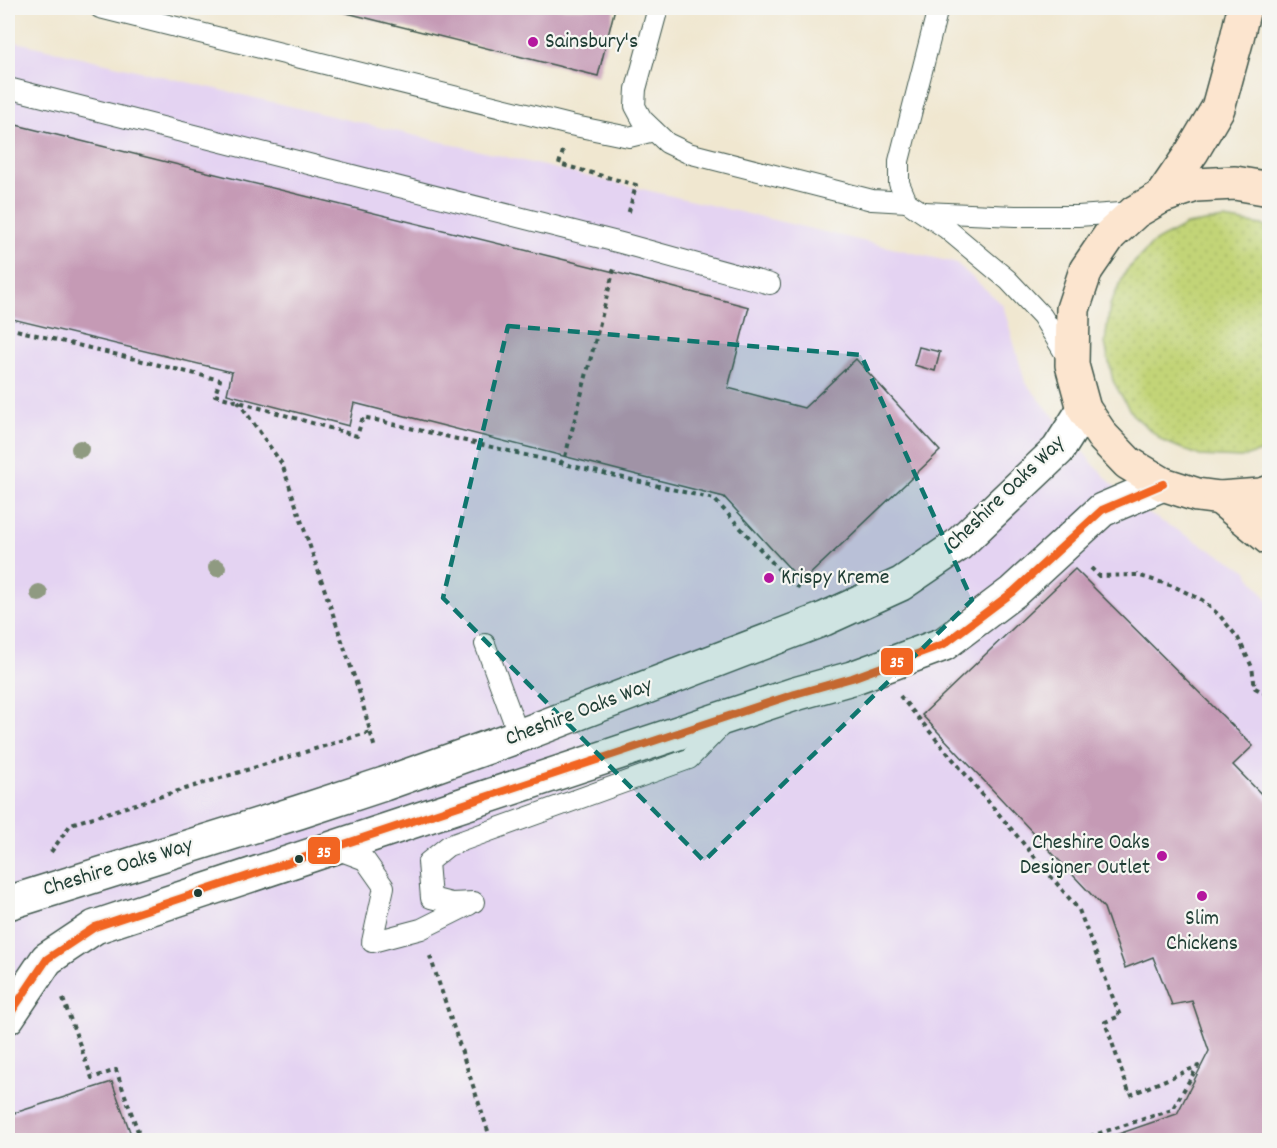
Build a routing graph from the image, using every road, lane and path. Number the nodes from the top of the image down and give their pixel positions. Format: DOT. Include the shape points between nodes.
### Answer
graph roads {
  1 [pos="100,8"];
  2 [pos="658,8"];
  3 [pos="938,8"];
  4 [pos="1244,8"];
  5 [pos="8,88"];
  6 [pos="654,131"];
  7 [pos="1269,189"];
  8 [pos="1148,205"];
  9 [pos="914,207"];
  10 [pos="770,284"];
  11 [pos="8,328"];
  12 [pos="1072,365"];
  13 [pos="238,401"];
  14 [pos="1084,409"];
  15 [pos="1163,484"];
  16 [pos="1269,492"];
  17 [pos="1221,498"];
  18 [pos="1269,539"];
  19 [pos="1084,562"];
  20 [pos="824,619"];
  21 [pos="485,644"];
  22 [pos="895,691"];
  23 [pos="1269,696"];
  24 [pos="734,714"];
  25 [pos="370,732"];
  26 [pos="519,736"];
  27 [pos="384,784"];
  28 [pos="333,848"];
  29 [pos="43,854"];
  30 [pos="8,903"];
  31 [pos="421,928"];
  32 [pos="54,954"];
  33 [pos="8,1017"];
  34 [pos="141,1140"];
  35 [pos="491,1140"];
  36 [pos="1078,1140"];
  1 -- 6 [label="lane" via="570,125 629,137"];
  2 -- 6 [label="lane" via="635,106"];
  3 -- 9 [label="lane" via="899,161 899,183"];
  4 -- 8 [label="main road" via="1218,108 1192,152"];
  5 -- 10 [label="lane"];
  6 -- 9 [label="lane" via="667,143 688,153"];
  7 -- 8 [label="main road" via="1235,183 1196,185"];
  8 -- 9 [label="lane" via="1078,216 1015,216"];
  8 -- 12 [label="main road" via="1110,235 1086,270 1073,309"];
  9 -- 12 [label="lane" via="955,235 1008,280 1042,316"];
  11 -- 13 [label="path" via="220,380 215,395"];
  12 -- 14 [label="main road"];
  13 -- 20 [label="path" via="357,436 363,417 714,499 792,584 811,592"];
  13 -- 25 [label="path" via="282,464"];
  14 -- 15 [label="main road" via="1128,463"];
  14 -- 20 [label="street, Cheshire Oaks Way" via="1058,450 958,545 901,584"];
  15 -- 17 [label="main road"];
  15 -- 24 [label="street, Cheshire Oaks Way" via="1102,510 1013,592 944,644 852,678"];
  16 -- 17 [label="main road"];
  17 -- 18 [label="main road"];
  19 -- 23 [label="path" via="1099,576 1137,575 1202,600 1238,638 1252,667 1255,688"];
  20 -- 26 [label="street, Cheshire Oaks Way"];
  21 -- 26 [label="lane"];
  22 -- 36 [label="path" via="1079,910 1120,1016 1105,1022 1130,1095 1198,1066 1172,1110"];
  24 -- 28 [label="street, Cheshire Oaks Way"];
  24 -- 31 [label="lane" via="688,759 448,846 428,862 431,898 451,903 474,902"];
  25 -- 27 [label="path"];
  25 -- 29 [label="path" via="71,824 52,852"];
  26 -- 27 [label="street, Cheshire Oaks Way"];
  27 -- 30 [label="street, Cheshire Oaks Way"];
  28 -- 31 [label="lane" via="366,860 384,887 372,942"];
  28 -- 32 [label="street, Cheshire Oaks Way" via="95,927"];
  31 -- 35 [label="path"];
  32 -- 33 [label="street, Cheshire Oaks Way"];
  32 -- 34 [label="path" via="71,974 63,999 92,1078 116,1070"];
}
